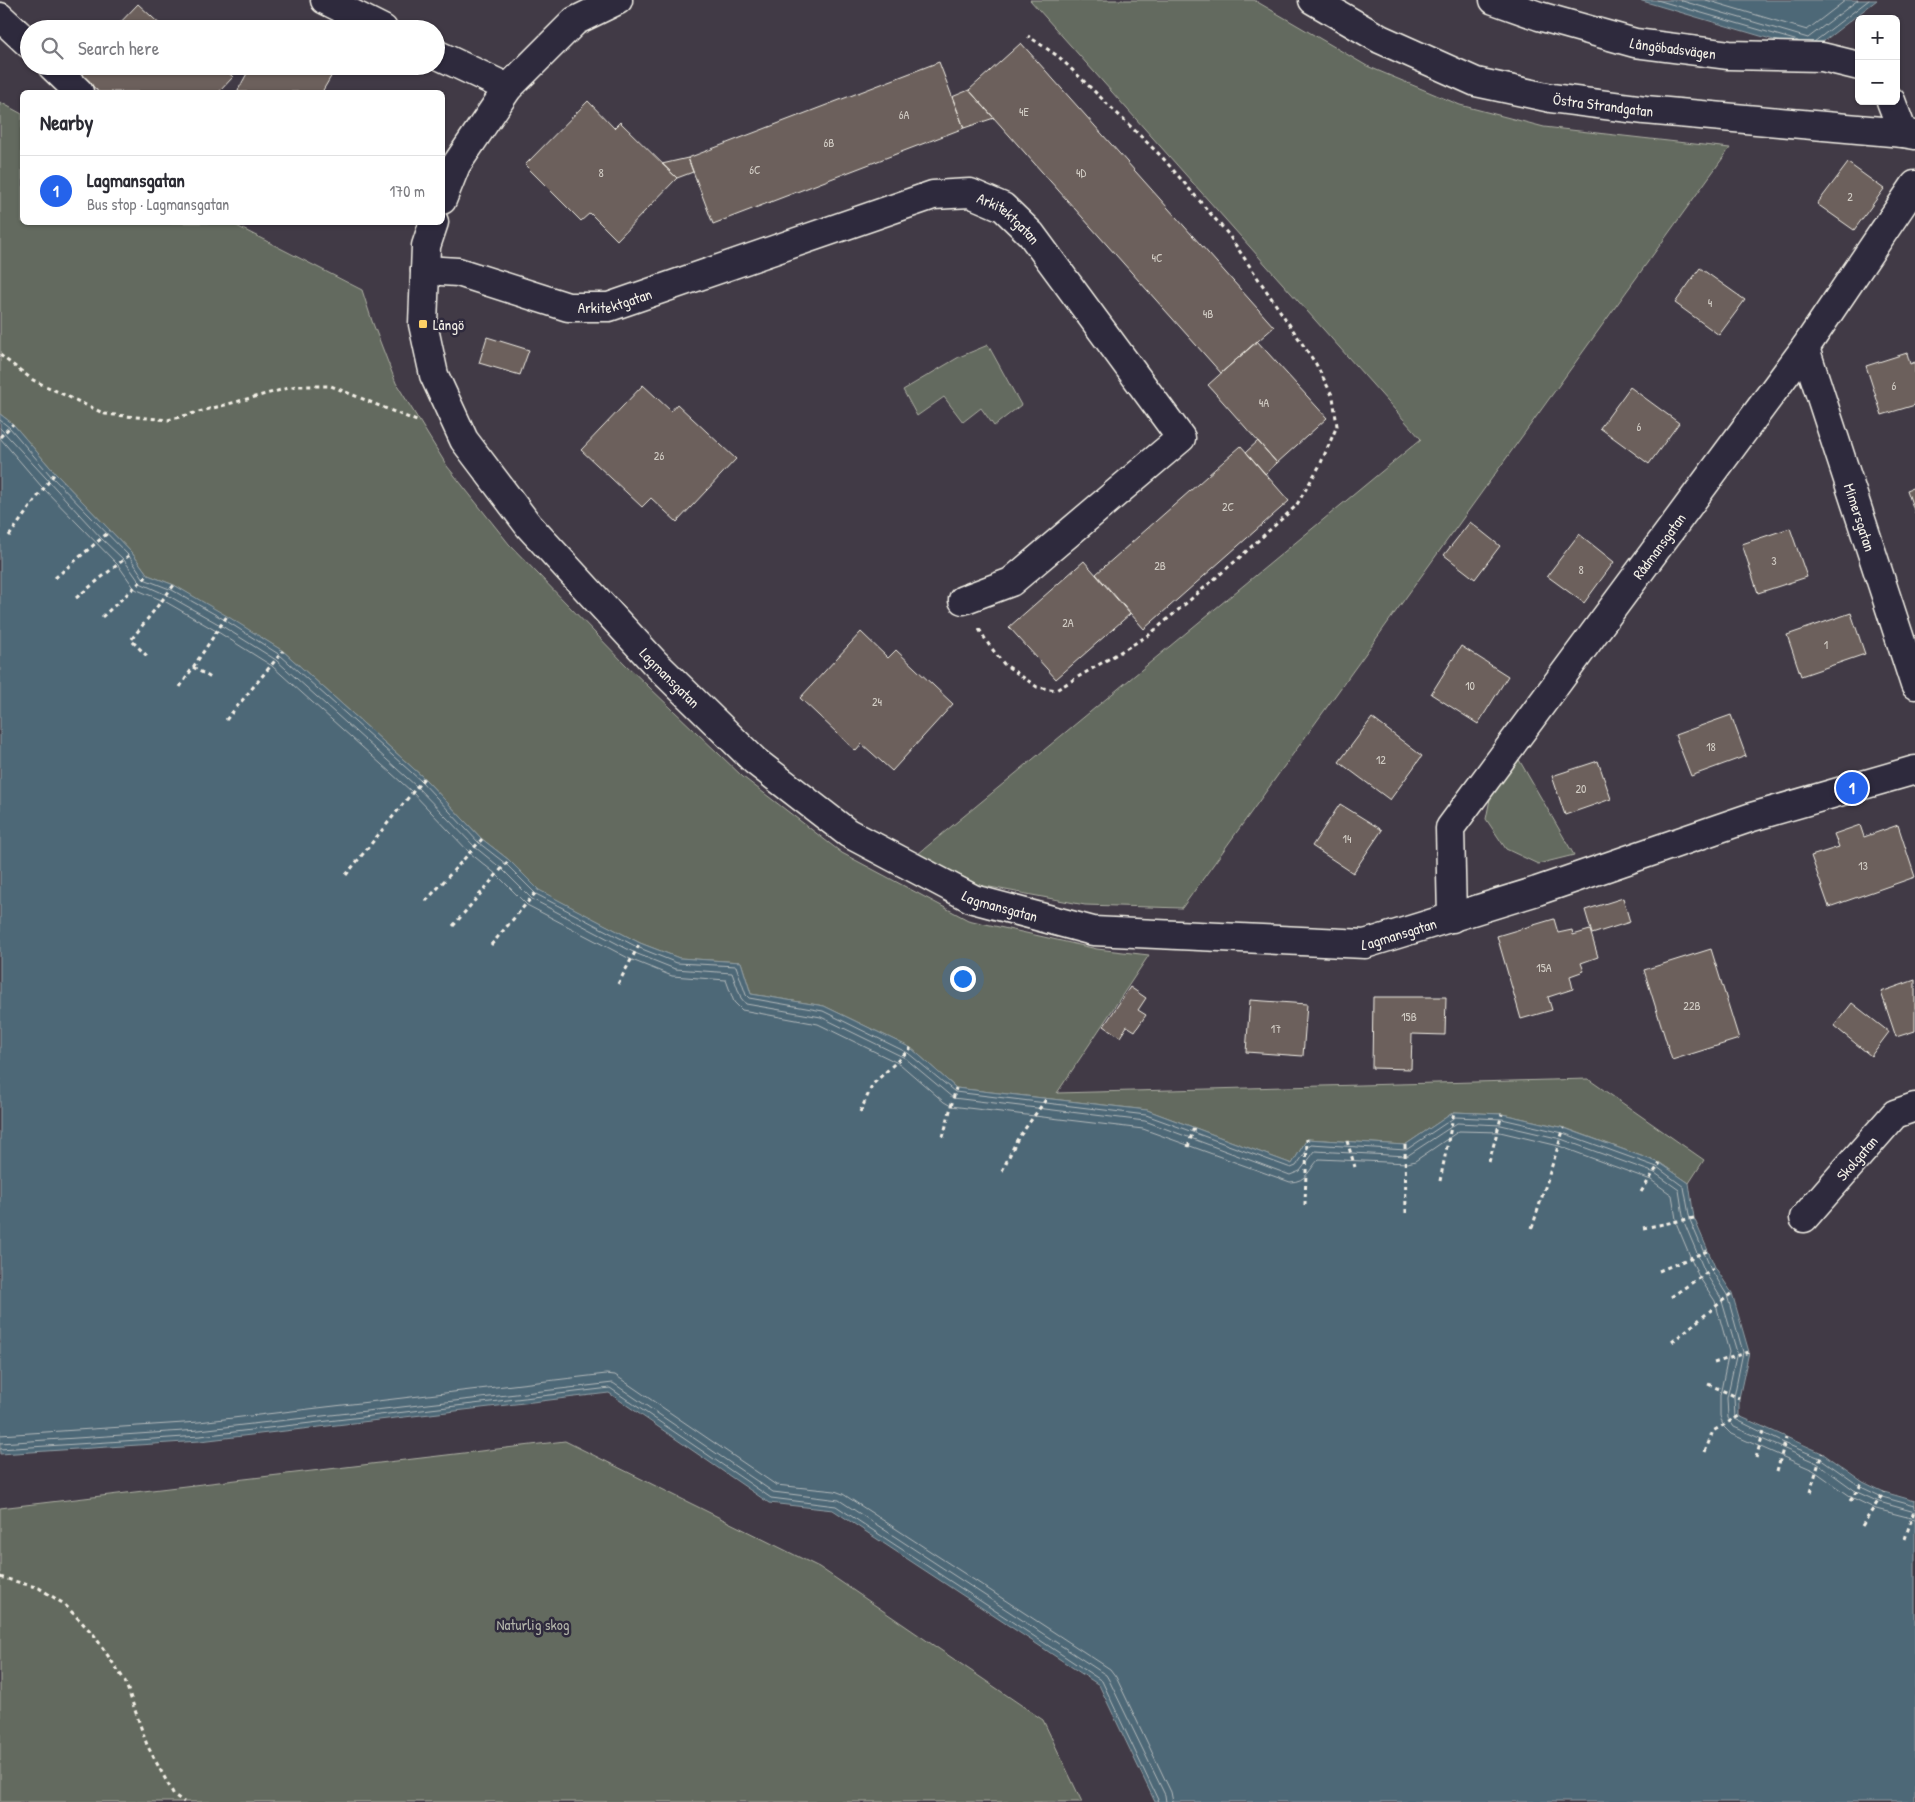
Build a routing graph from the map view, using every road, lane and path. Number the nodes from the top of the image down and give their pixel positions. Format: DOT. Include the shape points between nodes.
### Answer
graph roads {
  1 [pos="325,0"];
  2 [pos="618,0"];
  3 [pos="1313,0"];
  4 [pos="1494,0"];
  5 [pos="0,17"];
  6 [pos="364,20"];
  7 [pos="20,36"];
  8 [pos="445,58"];
  9 [pos="1855,65"];
  10 [pos="61,75"];
  11 [pos="508,88"];
  12 [pos="77,90"];
  13 [pos="1893,105"];
  14 [pos="1909,134"];
  15 [pos="1915,185"];
  16 [pos="445,192"];
  17 [pos="433,225"];
  18 [pos="425,270"];
  19 [pos="1805,348"];
  20 [pos="0,355"];
  21 [pos="13,424"];
  22 [pos="0,436"];
  23 [pos="464,440"];
  24 [pos="55,473"];
  25 [pos="110,531"];
  26 [pos="9,536"];
  27 [pos="132,553"];
  28 [pos="148,575"];
  29 [pos="55,578"];
  30 [pos="174,585"];
  31 [pos="76,598"];
  32 [pos="963,600"];
  33 [pos="227,616"];
  34 [pos="102,617"];
  35 [pos="283,651"];
  36 [pos="147,656"];
  37 [pos="193,667"];
  38 [pos="211,678"];
  39 [pos="1915,685"];
  40 [pos="180,688"];
  41 [pos="226,720"];
  42 [pos="1915,770"];
  43 [pos="424,778"];
  44 [pos="482,839"];
  45 [pos="510,860"];
  46 [pos="346,875"];
  47 [pos="538,890"];
  48 [pos="426,902"];
  49 [pos="1452,918"];
  50 [pos="453,926"];
  51 [pos="640,943"];
  52 [pos="491,945"];
  53 [pos="618,984"];
  54 [pos="911,1048"];
  55 [pos="956,1088"];
  56 [pos="1047,1098"];
  57 [pos="1915,1108"];
  58 [pos="860,1112"];
  59 [pos="1454,1112"];
  60 [pos="1502,1114"];
  61 [pos="1194,1127"];
  62 [pos="1564,1128"];
  63 [pos="943,1137"];
  64 [pos="1307,1139"];
  65 [pos="1347,1142"];
  66 [pos="1405,1145"];
  67 [pos="1188,1147"];
  68 [pos="1489,1162"];
  69 [pos="1660,1163"];
  70 [pos="1355,1167"];
  71 [pos="1002,1170"];
  72 [pos="1440,1181"];
  73 [pos="1641,1192"];
  74 [pos="1305,1205"];
  75 [pos="1406,1213"];
  76 [pos="1694,1218"];
  77 [pos="1804,1218"];
  78 [pos="1532,1228"];
  79 [pos="1643,1228"];
  80 [pos="1707,1251"];
  81 [pos="1715,1267"];
  82 [pos="1659,1272"];
  83 [pos="1732,1293"];
  84 [pos="1671,1297"];
  85 [pos="1672,1342"];
  86 [pos="1749,1352"];
  87 [pos="1714,1363"];
  88 [pos="1708,1384"];
  89 [pos="1739,1398"];
  90 [pos="1739,1416"];
  91 [pos="1765,1427"];
  92 [pos="1786,1438"];
  93 [pos="1705,1452"];
  94 [pos="1822,1453"];
  95 [pos="1756,1458"];
  96 [pos="1777,1471"];
  97 [pos="1863,1482"];
  98 [pos="1810,1492"];
  99 [pos="1884,1492"];
  100 [pos="1850,1501"];
  101 [pos="1915,1508"];
  102 [pos="1862,1526"];
  103 [pos="1905,1539"];
  104 [pos="0,1577"];
  105 [pos="184,1802"];
  1 -- 6 [label="street"];
  2 -- 11 [label="street" via="575,21"];
  3 -- 14 [label="street, Östra Strandgatan" via="1380,39 1476,82 1551,98 1645,110"];
  4 -- 9 [label="street, Långöbadsvägen" via="1635,42 1729,55 1822,57"];
  5 -- 7 [label="street"];
  8 -- 11 [label="street"];
  10 -- 12 [label="street"];
  11 -- 16 [label="street" via="456,165"];
  13 -- 14 [label="street"];
  15 -- 19 [label="street, Rådmansgatan"];
  17 -- 18 [label="street, Lagmansgatan" via="426,246"];
  18 -- 23 [label="street, Lagmansgatan" via="423,324 434,375"];
  18 -- 32 [label="street, Arkitektgatan" via="458,272 568,307 609,307 933,195 970,193 1003,207 1031,234 1182,438 1011,582"];
  19 -- 39 [label="street, Mimersgatan"];
  19 -- 49 [label="street, Rådmansgatan" via="1450,828"];
  20 -- 23 [label="path" via="33,380 105,414 168,420 296,386 331,386"];
  21 -- 22 [label="path"];
  23 -- 49 [label="street, Lagmansgatan" via="529,526 654,662 755,761 848,833 973,899 1093,931 1365,944"];
  24 -- 26 [label="path"];
  25 -- 29 [label="path"];
  27 -- 31 [label="path"];
  28 -- 34 [label="path"];
  30 -- 36 [label="path" via="131,640"];
  33 -- 37 [label="path"];
  35 -- 41 [label="path"];
  37 -- 38 [label="path"];
  37 -- 40 [label="path"];
  42 -- 49 [label="street, Lagmansgatan" via="1752,817"];
  43 -- 46 [label="path"];
  44 -- 48 [label="path"];
  45 -- 50 [label="path"];
  47 -- 52 [label="path"];
  51 -- 53 [label="path"];
  54 -- 58 [label="path" via="873,1084"];
  55 -- 63 [label="path"];
  56 -- 71 [label="path" via="1017,1140"];
  57 -- 77 [label="street, Skolgatan" via="1895,1114"];
  59 -- 72 [label="path"];
  60 -- 68 [label="path"];
  61 -- 67 [label="path"];
  62 -- 78 [label="path"];
  64 -- 74 [label="path"];
  65 -- 70 [label="path"];
  66 -- 75 [label="path"];
  69 -- 73 [label="path"];
  76 -- 79 [label="path"];
  80 -- 82 [label="path"];
  81 -- 84 [label="path"];
  83 -- 85 [label="path"];
  86 -- 87 [label="path"];
  88 -- 89 [label="path"];
  90 -- 93 [label="path" via="1713,1431"];
  91 -- 95 [label="path"];
  92 -- 96 [label="path"];
  94 -- 98 [label="path"];
  97 -- 100 [label="path"];
  99 -- 102 [label="path"];
  101 -- 103 [label="path"];
  104 -- 105 [label="path" via="39,1588 64,1604 94,1635 125,1681 147,1745 174,1795"];
}
